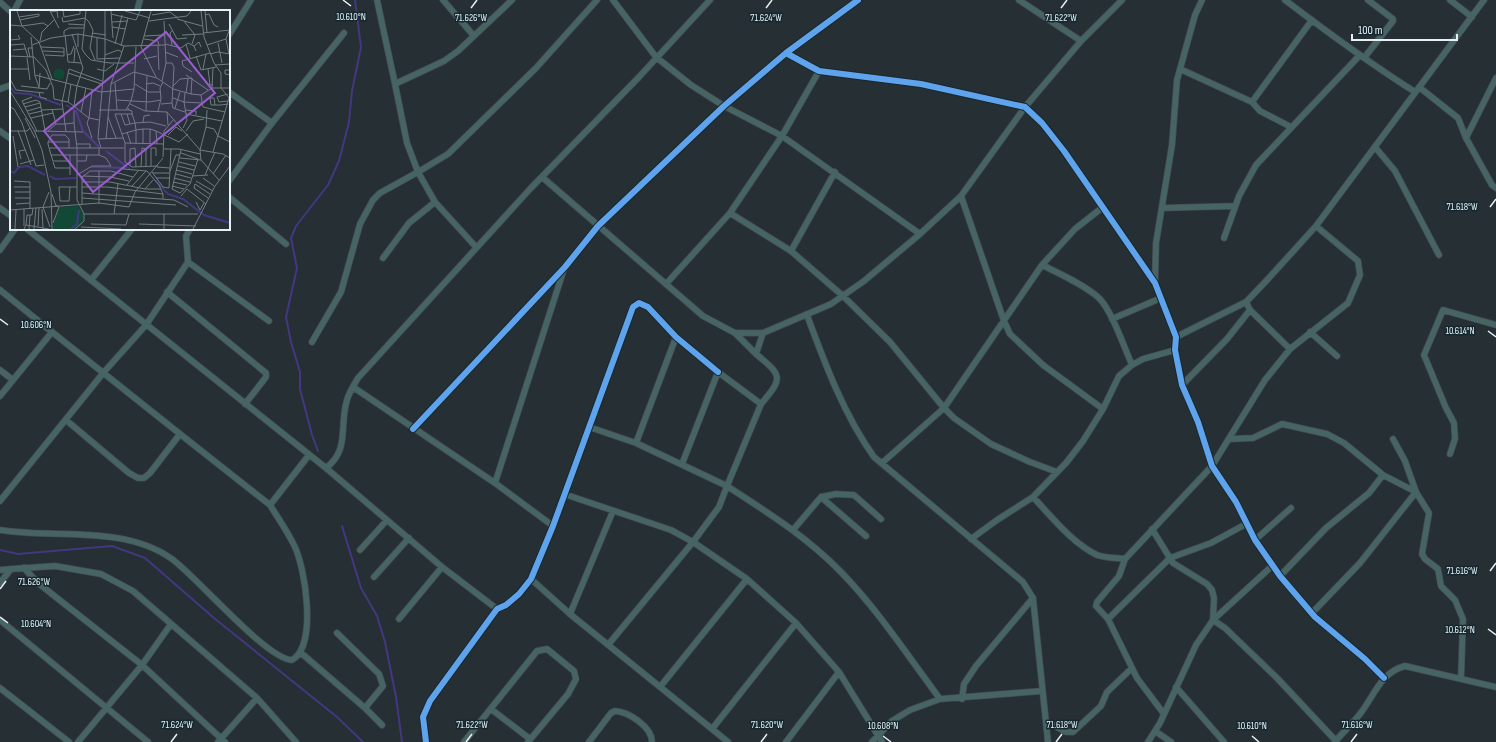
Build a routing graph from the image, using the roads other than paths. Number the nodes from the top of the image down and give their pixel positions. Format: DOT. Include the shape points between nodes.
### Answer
graph roads {
  1 [pos="20,0"];
  2 [pos="140,0"];
  3 [pos="251,0"];
  4 [pos="377,0"];
  5 [pos="443,0"];
  6 [pos="512,0"];
  7 [pos="597,0"];
  8 [pos="613,0"];
  9 [pos="710,0"];
  10 [pos="858,0"];
  11 [pos="1019,0"];
  12 [pos="1122,0"];
  13 [pos="1202,0"];
  14 [pos="1284,0"];
  15 [pos="1368,0"];
  16 [pos="1450,0"];
  17 [pos="1484,0"];
  18 [pos="0,2"];
  19 [pos="15,10"];
  20 [pos="137,10"];
  21 [pos="10,11"];
  22 [pos="1472,17"];
  23 [pos="1312,20"];
  24 [pos="230,32"];
  25 [pos="344,33"];
  26 [pos="474,36"];
  27 [pos="1081,41"];
  28 [pos="786,53"];
  29 [pos="1362,56"];
  30 [pos="656,57"];
  31 [pos="1180,69"];
  32 [pos="819,71"];
  33 [pos="1496,78"];
  34 [pos="395,84"];
  35 [pos="10,85"];
  36 [pos="1420,86"];
  37 [pos="0,88"];
  38 [pos="1415,92"];
  39 [pos="230,93"];
  40 [pos="1252,102"];
  41 [pos="724,106"];
  42 [pos="1025,107"];
  43 [pos="272,124"];
  44 [pos="1291,127"];
  45 [pos="0,130"];
  46 [pos="782,136"];
  47 [pos="10,138"];
  48 [pos="1466,138"];
  49 [pos="1375,147"];
  50 [pos="418,172"];
  51 [pos="835,172"];
  52 [pos="542,177"];
  53 [pos="230,180"];
  54 [pos="1496,188"];
  55 [pos="961,196"];
  56 [pos="230,198"];
  57 [pos="435,202"];
  58 [pos="1235,206"];
  59 [pos="1103,207"];
  60 [pos="0,208"];
  61 [pos="1162,208"];
  62 [pos="730,213"];
  63 [pos="10,215"];
  64 [pos="598,226"];
  65 [pos="1316,226"];
  66 [pos="14,230"];
  67 [pos="28,230"];
  68 [pos="128,230"];
  69 [pos="189,230"];
  70 [pos="920,234"];
  71 [pos="1224,238"];
  72 [pos="286,244"];
  73 [pos="476,247"];
  74 [pos="0,250"];
  75 [pos="791,251"];
  76 [pos="1439,255"];
  77 [pos="383,258"];
  78 [pos="188,262"];
  79 [pos="1042,265"];
  80 [pos="565,267"];
  81 [pos="91,280"];
  82 [pos="1155,283"];
  83 [pos="666,284"];
  84 [pos="0,290"];
  85 [pos="167,292"];
  86 [pos="843,296"];
  87 [pos="1161,298"];
  88 [pos="1246,302"];
  89 [pos="1250,310"];
  90 [pos="807,315"];
  91 [pos="1112,319"];
  92 [pos="269,321"];
  93 [pos="1004,321"];
  94 [pos="1496,324"];
  95 [pos="146,325"];
  96 [pos="52,332"];
  97 [pos="1310,332"];
  98 [pos="763,333"];
  99 [pos="735,334"];
  100 [pos="676,337"];
  101 [pos="1176,337"];
  102 [pos="312,342"];
  103 [pos="1290,349"];
  104 [pos="1175,350"];
  105 [pos="756,354"];
  106 [pos="1337,356"];
  107 [pos="1132,365"];
  108 [pos="0,370"];
  109 [pos="104,372"];
  110 [pos="718,372"];
  111 [pos="13,380"];
  112 [pos="1182,385"];
  113 [pos="353,387"];
  114 [pos="0,396"];
  115 [pos="245,404"];
  116 [pos="761,404"];
  117 [pos="944,408"];
  118 [pos="1103,409"];
  119 [pos="66,420"];
  120 [pos="589,427"];
  121 [pos="413,429"];
  122 [pos="180,434"];
  123 [pos="1230,439"];
  124 [pos="1393,439"];
  125 [pos="636,443"];
  126 [pos="1450,454"];
  127 [pos="309,455"];
  128 [pos="882,463"];
  129 [pos="682,464"];
  130 [pos="1212,466"];
  131 [pos="326,468"];
  132 [pos="1057,472"];
  133 [pos="1383,475"];
  134 [pos="495,483"];
  135 [pos="727,486"];
  136 [pos="1416,492"];
  137 [pos="564,494"];
  138 [pos="822,497"];
  139 [pos="1032,497"];
  140 [pos="0,501"];
  141 [pos="270,505"];
  142 [pos="1291,508"];
  143 [pos="613,511"];
  144 [pos="881,519"];
  145 [pos="387,520"];
  146 [pos="1246,524"];
  147 [pos="553,526"];
  148 [pos="1152,529"];
  149 [pos="0,530"];
  150 [pos="793,530"];
  151 [pos="866,536"];
  152 [pos="409,538"];
  153 [pos="971,539"];
  154 [pos="1255,540"];
  155 [pos="693,542"];
  156 [pos="360,550"];
  157 [pos="1170,558"];
  158 [pos="1125,559"];
  159 [pos="1273,565"];
  160 [pos="442,567"];
  161 [pos="24,568"];
  162 [pos="11,569"];
  163 [pos="0,570"];
  164 [pos="1280,576"];
  165 [pos="374,577"];
  166 [pos="531,579"];
  167 [pos="747,579"];
  168 [pos="0,583"];
  169 [pos="1033,598"];
  170 [pos="497,609"];
  171 [pos="1312,613"];
  172 [pos="570,614"];
  173 [pos="1108,618"];
  174 [pos="399,619"];
  175 [pos="0,620"];
  176 [pos="1213,620"];
  177 [pos="796,623"];
  178 [pos="171,624"];
  179 [pos="337,633"];
  180 [pos="608,645"];
  181 [pos="300,652"];
  182 [pos="142,665"];
  183 [pos="1132,668"];
  184 [pos="839,672"];
  185 [pos="1384,678"];
  186 [pos="1461,678"];
  187 [pos="660,687"];
  188 [pos="1176,687"];
  189 [pos="1496,687"];
  190 [pos="0,688"];
  191 [pos="1042,691"];
  192 [pos="257,698"];
  193 [pos="940,699"];
  194 [pos="962,699"];
  195 [pos="107,707"];
  196 [pos="365,708"];
  197 [pos="491,709"];
  198 [pos="1164,714"];
  199 [pos="1047,722"];
  200 [pos="382,725"];
  201 [pos="712,729"];
  202 [pos="1155,731"];
  203 [pos="878,734"];
  204 [pos="529,740"];
  205 [pos="222,741"];
  206 [pos="69,742"];
  207 [pos="78,742"];
  208 [pos="148,742"];
  209 [pos="296,742"];
  210 [pos="426,742"];
  211 [pos="464,742"];
  212 [pos="589,742"];
  213 [pos="652,742"];
  214 [pos="728,742"];
  215 [pos="786,742"];
  216 [pos="872,742"];
  217 [pos="882,742"];
  218 [pos="1048,742"];
  219 [pos="1148,742"];
  220 [pos="1171,742"];
  221 [pos="1224,742"];
  222 [pos="1335,742"];
  1 -- 19 [label="street"];
  2 -- 20 [label="street"];
  3 -- 24 [label="street"];
  4 -- 34 [label="street"];
  5 -- 26 [label="street"];
  6 -- 26 [label="street"];
  7 -- 50 [label="street" via="536,68 460,143 448,154"];
  8 -- 30 [label="street"];
  9 -- 30 [label="street"];
  10 -- 28 [label="street"];
  11 -- 27 [label="street"];
  12 -- 27 [label="street"];
  13 -- 31 [label="street" via="1195,15"];
  14 -- 23 [label="street"];
  15 -- 29 [label="street" via="1393,21"];
  16 -- 22 [label="street"];
  17 -- 22 [label="street"];
  18 -- 21 [label="street"];
  22 -- 36 [label="street"];
  23 -- 29 [label="street"];
  23 -- 40 [label="street"];
  25 -- 43 [label="street"];
  26 -- 34 [label="street" via="444,61"];
  27 -- 42 [label="street"];
  28 -- 32 [label="street"];
  28 -- 41 [label="street"];
  29 -- 38 [label="street"];
  29 -- 44 [label="street"];
  30 -- 41 [label="street" via="691,85"];
  30 -- 52 [label="street"];
  31 -- 40 [label="street"];
  31 -- 61 [label="street"];
  32 -- 42 [label="street" via="921,84"];
  32 -- 46 [label="street"];
  33 -- 48 [label="street"];
  34 -- 50 [label="street" via="407,143"];
  35 -- 37 [label="street"];
  36 -- 38 [label="street"];
  36 -- 48 [label="street" via="1458,118"];
  38 -- 49 [label="street"];
  39 -- 43 [label="street"];
  40 -- 44 [label="street" via="1260,111"];
  41 -- 46 [label="street"];
  41 -- 64 [label="street"];
  42 -- 55 [label="street"];
  42 -- 59 [label="street" via="1042,123 1064,151"];
  43 -- 53 [label="street"];
  44 -- 58 [label="street" via="1256,165"];
  45 -- 47 [label="street"];
  46 -- 51 [label="street"];
  46 -- 62 [label="street"];
  48 -- 54 [label="street"];
  49 -- 65 [label="street"];
  49 -- 76 [label="street" via="1395,171"];
  50 -- 57 [label="street"];
  50 -- 102 [label="street" via="380,192 373,200 360,224 341,292"];
  51 -- 70 [label="street"];
  51 -- 75 [label="street"];
  52 -- 64 [label="street"];
  52 -- 73 [label="street"];
  55 -- 70 [label="street"];
  55 -- 93 [label="street"];
  56 -- 72 [label="street"];
  57 -- 73 [label="street"];
  57 -- 77 [label="street" via="409,223"];
  58 -- 61 [label="street"];
  58 -- 71 [label="street"];
  59 -- 79 [label="street" via="1074,229"];
  59 -- 82 [label="street"];
  60 -- 63 [label="street"];
  61 -- 82 [label="street" via="1156,242"];
  62 -- 75 [label="street"];
  62 -- 83 [label="street"];
  64 -- 80 [label="street"];
  64 -- 83 [label="street"];
  65 -- 88 [label="street"];
  65 -- 97 [label="street" via="1358,261 1360,275 1344,307"];
  66 -- 74 [label="street"];
  67 -- 81 [label="street"];
  68 -- 81 [label="street"];
  69 -- 78 [label="street" via="186,236"];
  70 -- 86 [label="street"];
  73 -- 113 [label="street" via="358,378"];
  75 -- 86 [label="street"];
  78 -- 85 [label="street"];
  78 -- 92 [label="street"];
  79 -- 91 [label="street" via="1099,298"];
  79 -- 93 [label="street"];
  80 -- 121 [label="street"];
  80 -- 134 [label="street"];
  81 -- 95 [label="street"];
  82 -- 87 [label="street"];
  83 -- 99 [label="street" via="703,316"];
  84 -- 96 [label="street"];
  85 -- 95 [label="street"];
  85 -- 115 [label="street" via="266,373 266,377"];
  86 -- 90 [label="street"];
  86 -- 117 [label="street" via="890,342"];
  87 -- 91 [label="street"];
  87 -- 101 [label="street"];
  88 -- 89 [label="street"];
  88 -- 101 [label="street"];
  89 -- 103 [label="street"];
  89 -- 112 [label="street"];
  90 -- 98 [label="street"];
  90 -- 128 [label="street" via="827,369 863,442"];
  91 -- 107 [label="street"];
  93 -- 117 [label="street"];
  93 -- 118 [label="street" via="1010,334 1043,364"];
  94 -- 126 [label="street" via="1443,310 1424,355 1454,424 1455,439"];
  95 -- 109 [label="street"];
  95 -- 115 [label="street"];
  96 -- 109 [label="street"];
  96 -- 111 [label="street"];
  97 -- 103 [label="street"];
  97 -- 106 [label="street"];
  98 -- 99 [label="street"];
  98 -- 105 [label="street"];
  99 -- 105 [label="street"];
  100 -- 110 [label="street"];
  100 -- 120 [label="street" via="648,307 639,303 633,307"];
  100 -- 125 [label="street"];
  101 -- 104 [label="street"];
  103 -- 123 [label="street" via="1265,380"];
  104 -- 107 [label="street" via="1143,359"];
  104 -- 112 [label="street"];
  105 -- 116 [label="street" via="773,368 777,375 777,385"];
  107 -- 118 [label="street" via="1119,376"];
  108 -- 111 [label="street"];
  109 -- 119 [label="street"];
  109 -- 122 [label="street"];
  110 -- 116 [label="street"];
  110 -- 129 [label="street"];
  111 -- 114 [label="street"];
  112 -- 130 [label="street" via="1198,422"];
  113 -- 121 [label="street"];
  113 -- 131 [label="street" via="347,401 341,450 335,461"];
  115 -- 127 [label="street"];
  116 -- 135 [label="street"];
  117 -- 128 [label="street"];
  117 -- 132 [label="street" via="991,444"];
  118 -- 132 [label="street" via="1083,441"];
  119 -- 122 [label="street" via="138,478 144,478 150,473"];
  119 -- 140 [label="street"];
  120 -- 125 [label="street"];
  120 -- 137 [label="street"];
  121 -- 134 [label="street"];
  122 -- 141 [label="street"];
  123 -- 130 [label="street"];
  123 -- 133 [label="street" via="1253,438 1277,425 1286,424 1335,438"];
  124 -- 136 [label="street" via="1406,461"];
  125 -- 129 [label="street"];
  127 -- 131 [label="street"];
  127 -- 141 [label="street"];
  128 -- 153 [label="street"];
  129 -- 135 [label="street"];
  130 -- 146 [label="street" via="1236,502"];
  130 -- 148 [label="street"];
  131 -- 145 [label="street"];
  132 -- 139 [label="street"];
  133 -- 136 [label="street"];
  133 -- 164 [label="street" via="1369,494 1326,528"];
  134 -- 147 [label="street"];
  135 -- 150 [label="street"];
  135 -- 155 [label="street" via="719,507"];
  136 -- 171 [label="street" via="1360,563"];
  136 -- 186 [label="street" via="1429,513 1422,554 1438,568 1441,586 1456,600 1463,618"];
  137 -- 143 [label="street"];
  137 -- 147 [label="street"];
  138 -- 144 [label="street" via="836,494 854,495"];
  138 -- 150 [label="street"];
  138 -- 151 [label="street"];
  139 -- 153 [label="street"];
  139 -- 158 [label="street" via="1083,546 1098,555"];
  141 -- 181 [label="street" via="295,546 304,576 307,620 305,639"];
  142 -- 154 [label="street"];
  143 -- 155 [label="street" via="671,530"];
  143 -- 172 [label="street"];
  145 -- 152 [label="street"];
  145 -- 156 [label="street"];
  146 -- 154 [label="street"];
  146 -- 157 [label="street" via="1211,544"];
  147 -- 166 [label="street"];
  148 -- 157 [label="street"];
  148 -- 158 [label="street"];
  149 -- 181 [label="street" via="111,537 152,548 195,578 240,624 270,650 288,660 295,658"];
  150 -- 193 [label="street" via="840,572 868,603"];
  152 -- 160 [label="street"];
  152 -- 165 [label="street"];
  153 -- 169 [label="street" via="1024,582"];
  154 -- 159 [label="street"];
  155 -- 167 [label="street"];
  155 -- 180 [label="street"];
  157 -- 173 [label="street"];
  157 -- 176 [label="street" via="1173,563 1207,584 1212,590"];
  158 -- 173 [label="street" via="1119,576 1096,603 1096,607"];
  159 -- 164 [label="street"];
  159 -- 176 [label="street"];
  160 -- 170 [label="street"];
  160 -- 174 [label="street"];
  161 -- 162 [label="street"];
  161 -- 178 [label="street" via="55,566 101,574 133,591"];
  161 -- 182 [label="street" via="38,583"];
  162 -- 163 [label="street"];
  162 -- 168 [label="street"];
  164 -- 171 [label="street"];
  166 -- 170 [label="street" via="519,594"];
  166 -- 172 [label="street"];
  167 -- 177 [label="street"];
  167 -- 187 [label="street"];
  169 -- 191 [label="street"];
  169 -- 194 [label="street" via="976,666 964,684"];
  170 -- 210 [label="street" via="430,701 423,718"];
  171 -- 185 [label="street"];
  172 -- 180 [label="street"];
  173 -- 183 [label="street"];
  175 -- 195 [label="street"];
  176 -- 188 [label="street" via="1196,645"];
  176 -- 222 [label="street" via="1225,628 1277,678"];
  177 -- 184 [label="street"];
  177 -- 201 [label="street"];
  178 -- 182 [label="street"];
  178 -- 192 [label="street"];
  179 -- 196 [label="street" via="382,678 383,686"];
  180 -- 187 [label="street"];
  181 -- 196 [label="street"];
  182 -- 195 [label="street"];
  182 -- 205 [label="street"];
  183 -- 198 [label="street"];
  183 -- 199 [label="street" via="1107,692 1101,706 1073,732 1066,732"];
  184 -- 203 [label="street"];
  184 -- 215 [label="street"];
  185 -- 186 [label="street" via="1399,667 1405,666"];
  185 -- 222 [label="street" via="1360,713"];
  186 -- 189 [label="street"];
  187 -- 201 [label="street"];
  188 -- 198 [label="street"];
  188 -- 221 [label="street"];
  190 -- 206 [label="street"];
  191 -- 194 [label="street"];
  191 -- 199 [label="street"];
  192 -- 205 [label="street"];
  192 -- 209 [label="street"];
  193 -- 194 [label="street"];
  193 -- 203 [label="street" via="910,710"];
  195 -- 207 [label="street"];
  195 -- 208 [label="street"];
  196 -- 200 [label="street"];
  197 -- 204 [label="street"];
  197 -- 204 [label="street" via="537,651 547,649 574,671 576,679 568,694"];
  197 -- 211 [label="street"];
  198 -- 202 [label="street"];
  199 -- 218 [label="street"];
  201 -- 214 [label="street"];
  202 -- 219 [label="street"];
  202 -- 220 [label="street"];
  203 -- 216 [label="street"];
  203 -- 217 [label="street"];
  212 -- 213 [label="street" via="611,713 616,711 629,715 640,723 650,733"];
}
